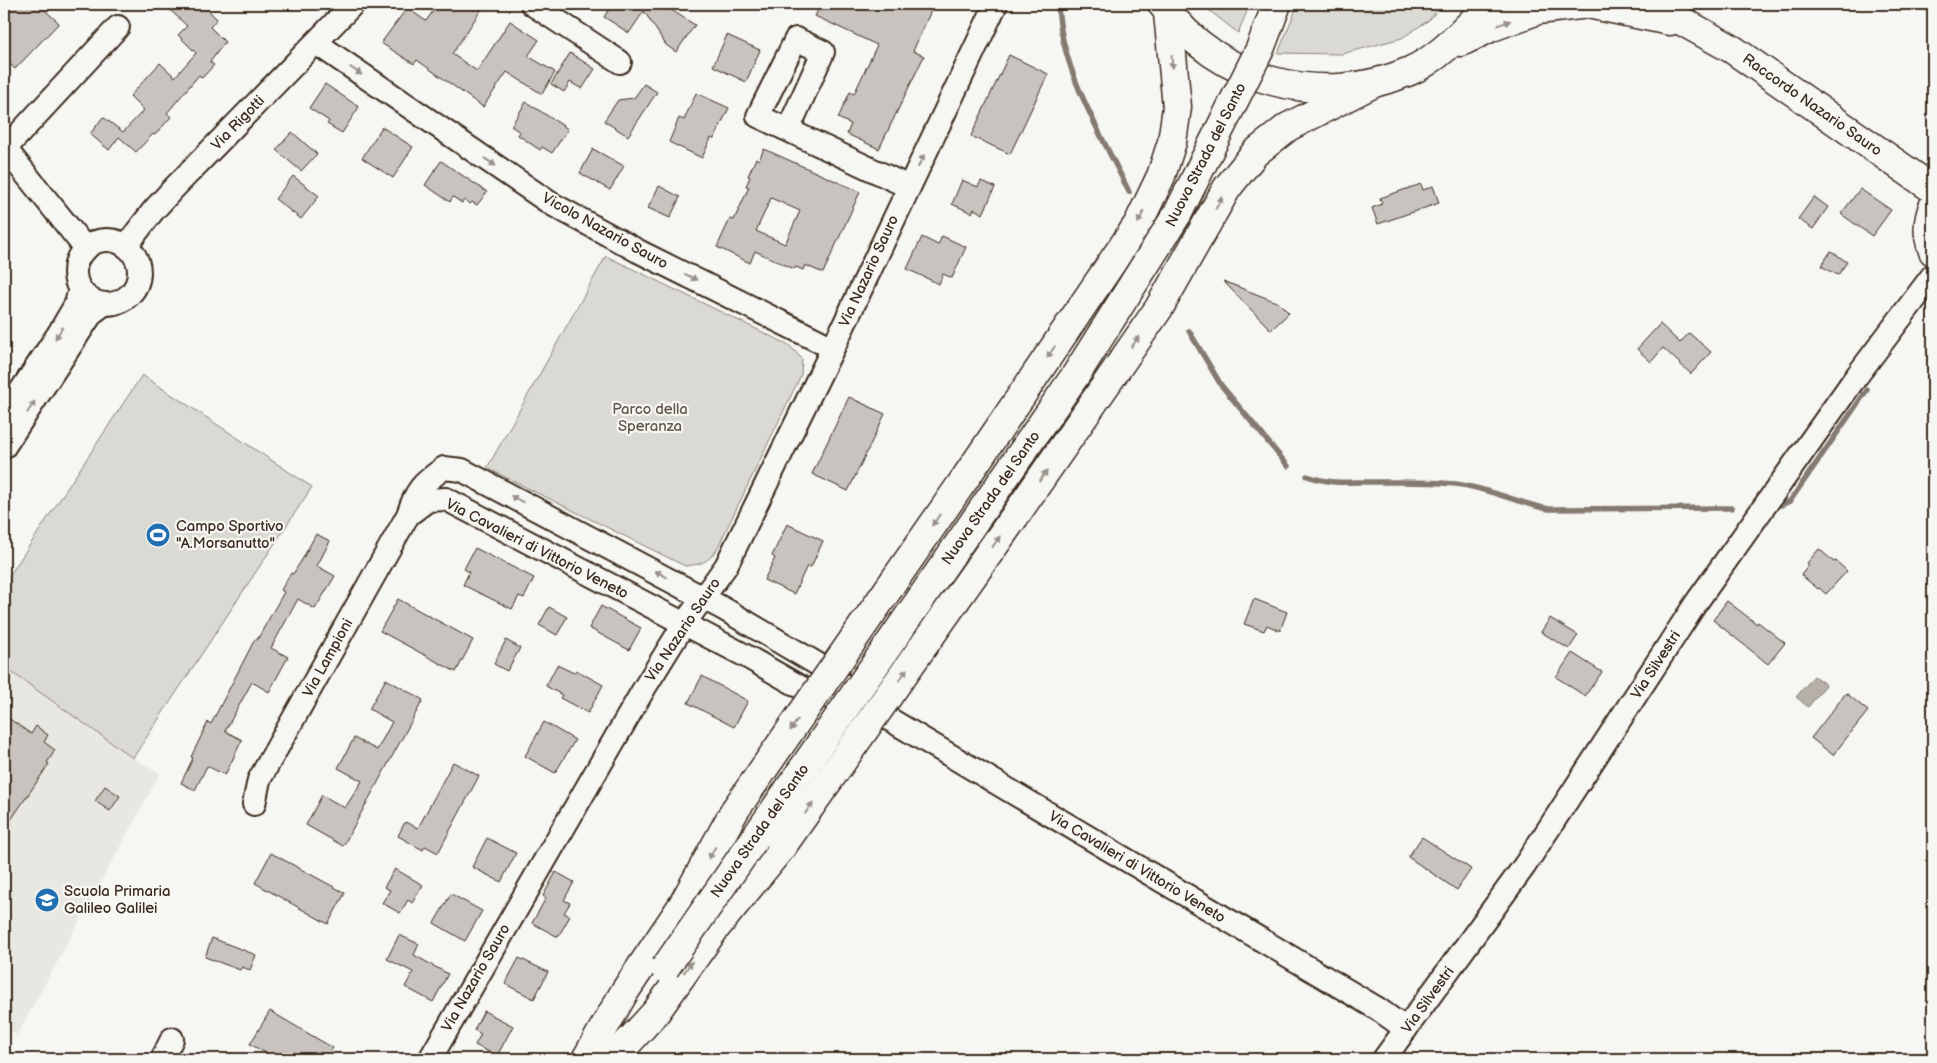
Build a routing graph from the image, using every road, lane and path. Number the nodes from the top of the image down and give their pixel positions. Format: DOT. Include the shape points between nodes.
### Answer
graph roads {
  1 [pos="353,4"];
  2 [pos="532,4"];
  3 [pos="996,4"];
  4 [pos="1277,4"];
  5 [pos="1488,4"];
  6 [pos="1651,4"];
  7 [pos="1165,9"];
  8 [pos="1688,25"];
  9 [pos="118,27"];
  10 [pos="316,42"];
  11 [pos="1444,50"];
  12 [pos="620,62"];
  13 [pos="1374,83"];
  14 [pos="788,130"];
  15 [pos="4,148"];
  16 [pos="908,187"];
  17 [pos="1933,189"];
  18 [pos="1933,207"];
  19 [pos="126,246"];
  20 [pos="86,249"];
  21 [pos="1933,251"];
  22 [pos="1933,275"];
  23 [pos="80,289"];
  24 [pos="104,304"];
  25 [pos="833,348"];
  26 [pos="4,416"];
  27 [pos="4,447"];
  28 [pos="408,515"];
  29 [pos="704,597"];
  30 [pos="684,624"];
  31 [pos="866,706"];
  32 [pos="254,804"];
  33 [pos="665,968"];
  34 [pos="1406,1029"];
  35 [pos="172,1039"];
  36 [pos="162,1059"];
  37 [pos="430,1059"];
  38 [pos="586,1059"];
  39 [pos="611,1059"];
  40 [pos="1384,1059"];
  1 -- 10 [label="street, Via Rigotti"];
  2 -- 12 [label="street"];
  16 -- 3 [label="street, Via Nazario Sauro, one-way"];
  4 -- 33 [label="main road, Nuova Strada del Santo, bridge" via="1260,48 1178,213 1077,373"];
  5 -- 11 [label="main road"];
  6 -- 8 [label="main road, Raccordo Nazario Sauro"];
  7 -- 13 [label="main road" via="1201,46 1240,70 1283,85 1328,90"];
  7 -- 38 [label="main road, one-way, bridge" via="1177,107 1172,142 1162,176 1138,224 736,810 682,906 625,991"];
  11 -- 8 [label="main road, Raccordo Nazario Sauro, one-way" via="1538,10 1588,4"];
  8 -- 17 [label="main road, Raccordo Nazario Sauro" via="1732,49"];
  9 -- 15 [label="street"];
  10 -- 19 [label="street, Via Rigotti" via="153,211"];
  10 -- 25 [label="street, Vicolo Nazario Sauro, one-way" via="550,203 630,247"];
  11 -- 13 [label="main road" via="1411,70"];
  39 -- 13 [label="main road, one-way, bridge" via="656,1012 714,930 781,848 1160,308 1227,188 1255,153 1288,128"];
  14 -- 16 [label="street"];
  15 -- 20 [label="street"];
  16 -- 25 [label="street, Via Nazario Sauro"];
  18 -- 21 [label="main road" via="1928,222 1928,238"];
  19 -- 20 [label="street" via="110,240 92,244"];
  19 -- 24 [label="street" via="138,261 140,270 136,288 123,301"];
  20 -- 23 [label="street" via="76,265"];
  22 -- 34 [label="street, Via Silvestri" via="1853,381 1696,603 1525,865"];
  23 -- 24 [label="street" via="88,298"];
  23 -- 26 [label="street, one-way" via="76,304 59,333"];
  27 -- 24 [label="street, one-way" via="92,313"];
  25 -- 29 [label="street, Via Nazario Sauro" via="726,566"];
  29 -- 28 [label="street, Via Cavalieri di Vittorio Veneto, one-way" via="462,470 444,468 424,482"];
  28 -- 30 [label="street, Via Cavalieri di Vittorio Veneto" via="428,500 446,500"];
  28 -- 32 [label="street, Via Lampioni" via="259,780"];
  29 -- 30 [label="street, Via Nazario Sauro"];
  29 -- 31 [label="street, Via Cavalieri di Vittorio Veneto" via="824,668"];
  30 -- 31 [label="street, Via Cavalieri di Vittorio Veneto" via="809,692"];
  30 -- 37 [label="street, Via Nazario Sauro"];
  31 -- 34 [label="street, Via Cavalieri di Vittorio Veneto" via="1378,1009"];
  33 -- 38 [label="main road, Nuova Strada del Santo"];
  33 -- 39 [label="main road, Nuova Strada del Santo"];
  34 -- 40 [label="street, Via Silvestri"];
  35 -- 36 [label="street"];
}
